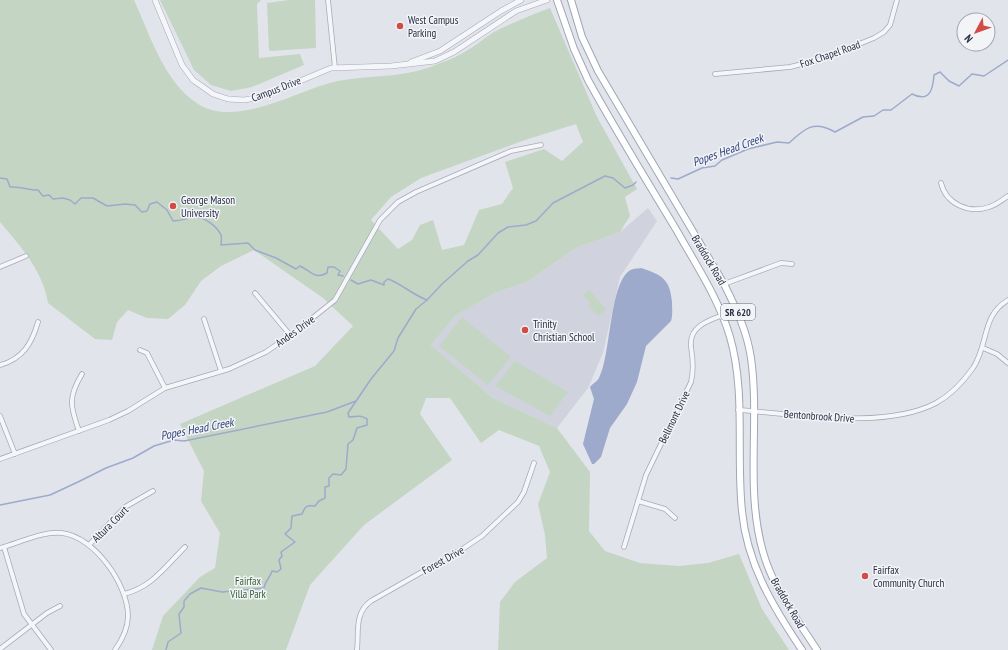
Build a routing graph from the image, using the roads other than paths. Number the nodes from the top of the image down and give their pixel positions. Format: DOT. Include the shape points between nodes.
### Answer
graph roads {
  1 [pos="155,0"];
  2 [pos="328,0"];
  3 [pos="521,0"];
  4 [pos="547,0"];
  5 [pos="557,0"];
  6 [pos="571,0"];
  7 [pos="897,0"];
  8 [pos="404,64"];
  9 [pos="335,68"];
  10 [pos="714,74"];
  11 [pos="541,145"];
  12 [pos="941,183"];
  13 [pos="1008,196"];
  14 [pos="26,256"];
  15 [pos="792,264"];
  16 [pos="0,267"];
  17 [pos="724,284"];
  18 [pos="255,293"];
  19 [pos="1008,300"];
  20 [pos="737,310"];
  21 [pos="723,316"];
  22 [pos="204,319"];
  23 [pos="38,322"];
  24 [pos="291,336"];
  25 [pos="983,348"];
  26 [pos="140,350"];
  27 [pos="1008,363"];
  28 [pos="0,365"];
  29 [pos="221,371"];
  30 [pos="82,374"];
  31 [pos="165,388"];
  32 [pos="738,410"];
  33 [pos="755,411"];
  34 [pos="0,416"];
  35 [pos="79,431"];
  36 [pos="15,454"];
  37 [pos="0,459"];
  38 [pos="534,464"];
  39 [pos="153,491"];
  40 [pos="638,501"];
  41 [pos="675,518"];
  42 [pos="89,545"];
  43 [pos="185,546"];
  44 [pos="2,547"];
  45 [pos="624,547"];
  46 [pos="124,594"];
  47 [pos="60,606"];
  48 [pos="30,625"];
  49 [pos="0,649"];
  50 [pos="51,650"];
  51 [pos="115,650"];
  52 [pos="357,650"];
  53 [pos="802,650"];
  54 [pos="817,650"];
  1 -- 9 [label="street, Campus Drive" via="187,73 199,86 217,96 236,100 252,99 320,71"];
  2 -- 9 [label="street"];
  3 -- 8 [label="street, Campus Drive" via="496,13 440,51"];
  4 -- 8 [label="street, Campus Drive" via="516,12 445,56 428,63"];
  5 -- 21 [label="main road, Braddock Road / SR 620" via="588,80"];
  6 -- 17 [label="main road, Braddock Road / SR 620" via="582,37 598,71"];
  7 -- 10 [label="street, Fox Chapel Road" via="890,25 874,38 822,59 790,67"];
  8 -- 9 [label="street, Campus Drive"];
  11 -- 24 [label="street, Andes Drive" via="504,154 398,202 380,220 336,300"];
  12 -- 13 [label="street" via="944,193 953,202 970,209 990,207"];
  14 -- 16 [label="street"];
  15 -- 17 [label="street" via="781,263"];
  17 -- 20 [label="main road, Braddock Road / SR 620"];
  18 -- 24 [label="street"];
  19 -- 25 [label="street, Bentonbrook Drive" via="990,319"];
  20 -- 21 [label="street, Bellmont Drive"];
  20 -- 33 [label="main road, Braddock Road / SR 620" via="751,358"];
  21 -- 32 [label="main road, Braddock Road / SR 620" via="734,354"];
  21 -- 40 [label="street, Bellmont Drive" via="699,326 692,335 690,341 694,365 691,382 646,475"];
  22 -- 29 [label="street"];
  23 -- 28 [label="street" via="27,349"];
  24 -- 29 [label="street, Andes Drive" via="249,361"];
  25 -- 27 [label="street" via="997,354"];
  25 -- 33 [label="street, Bentonbrook Drive" via="971,370 956,388 944,398 924,408 889,416 858,419"];
  26 -- 31 [label="street" via="146,353"];
  29 -- 31 [label="street, Andes Drive"];
  30 -- 35 [label="street" via="71,399"];
  31 -- 35 [label="street, Andes Drive" via="120,416"];
  32 -- 33 [label="street, Bentonbrook Drive"];
  32 -- 53 [label="main road, Braddock Road / SR 620" via="742,510 747,542 762,586"];
  33 -- 54 [label="main road, Braddock Road / SR 620" via="755,507 763,553 780,593"];
  34 -- 36 [label="street"];
  35 -- 36 [label="street, Andes Drive"];
  36 -- 37 [label="street, Andes Drive"];
  38 -- 52 [label="street, Forest Drive" via="518,502 482,536 386,592 364,608 357,623"];
  39 -- 42 [label="street, Altura Court" via="125,507"];
  40 -- 41 [label="street" via="665,509"];
  40 -- 45 [label="street, Bellmont Drive"];
  42 -- 44 [label="street" via="71,535 59,533"];
  42 -- 46 [label="street" via="114,573"];
  43 -- 46 [label="street" via="148,585"];
  44 -- 48 [label="street"];
  46 -- 51 [label="street" via="128,621 126,631"];
  47 -- 48 [label="street"];
  48 -- 49 [label="street"];
  48 -- 50 [label="street"];
}
